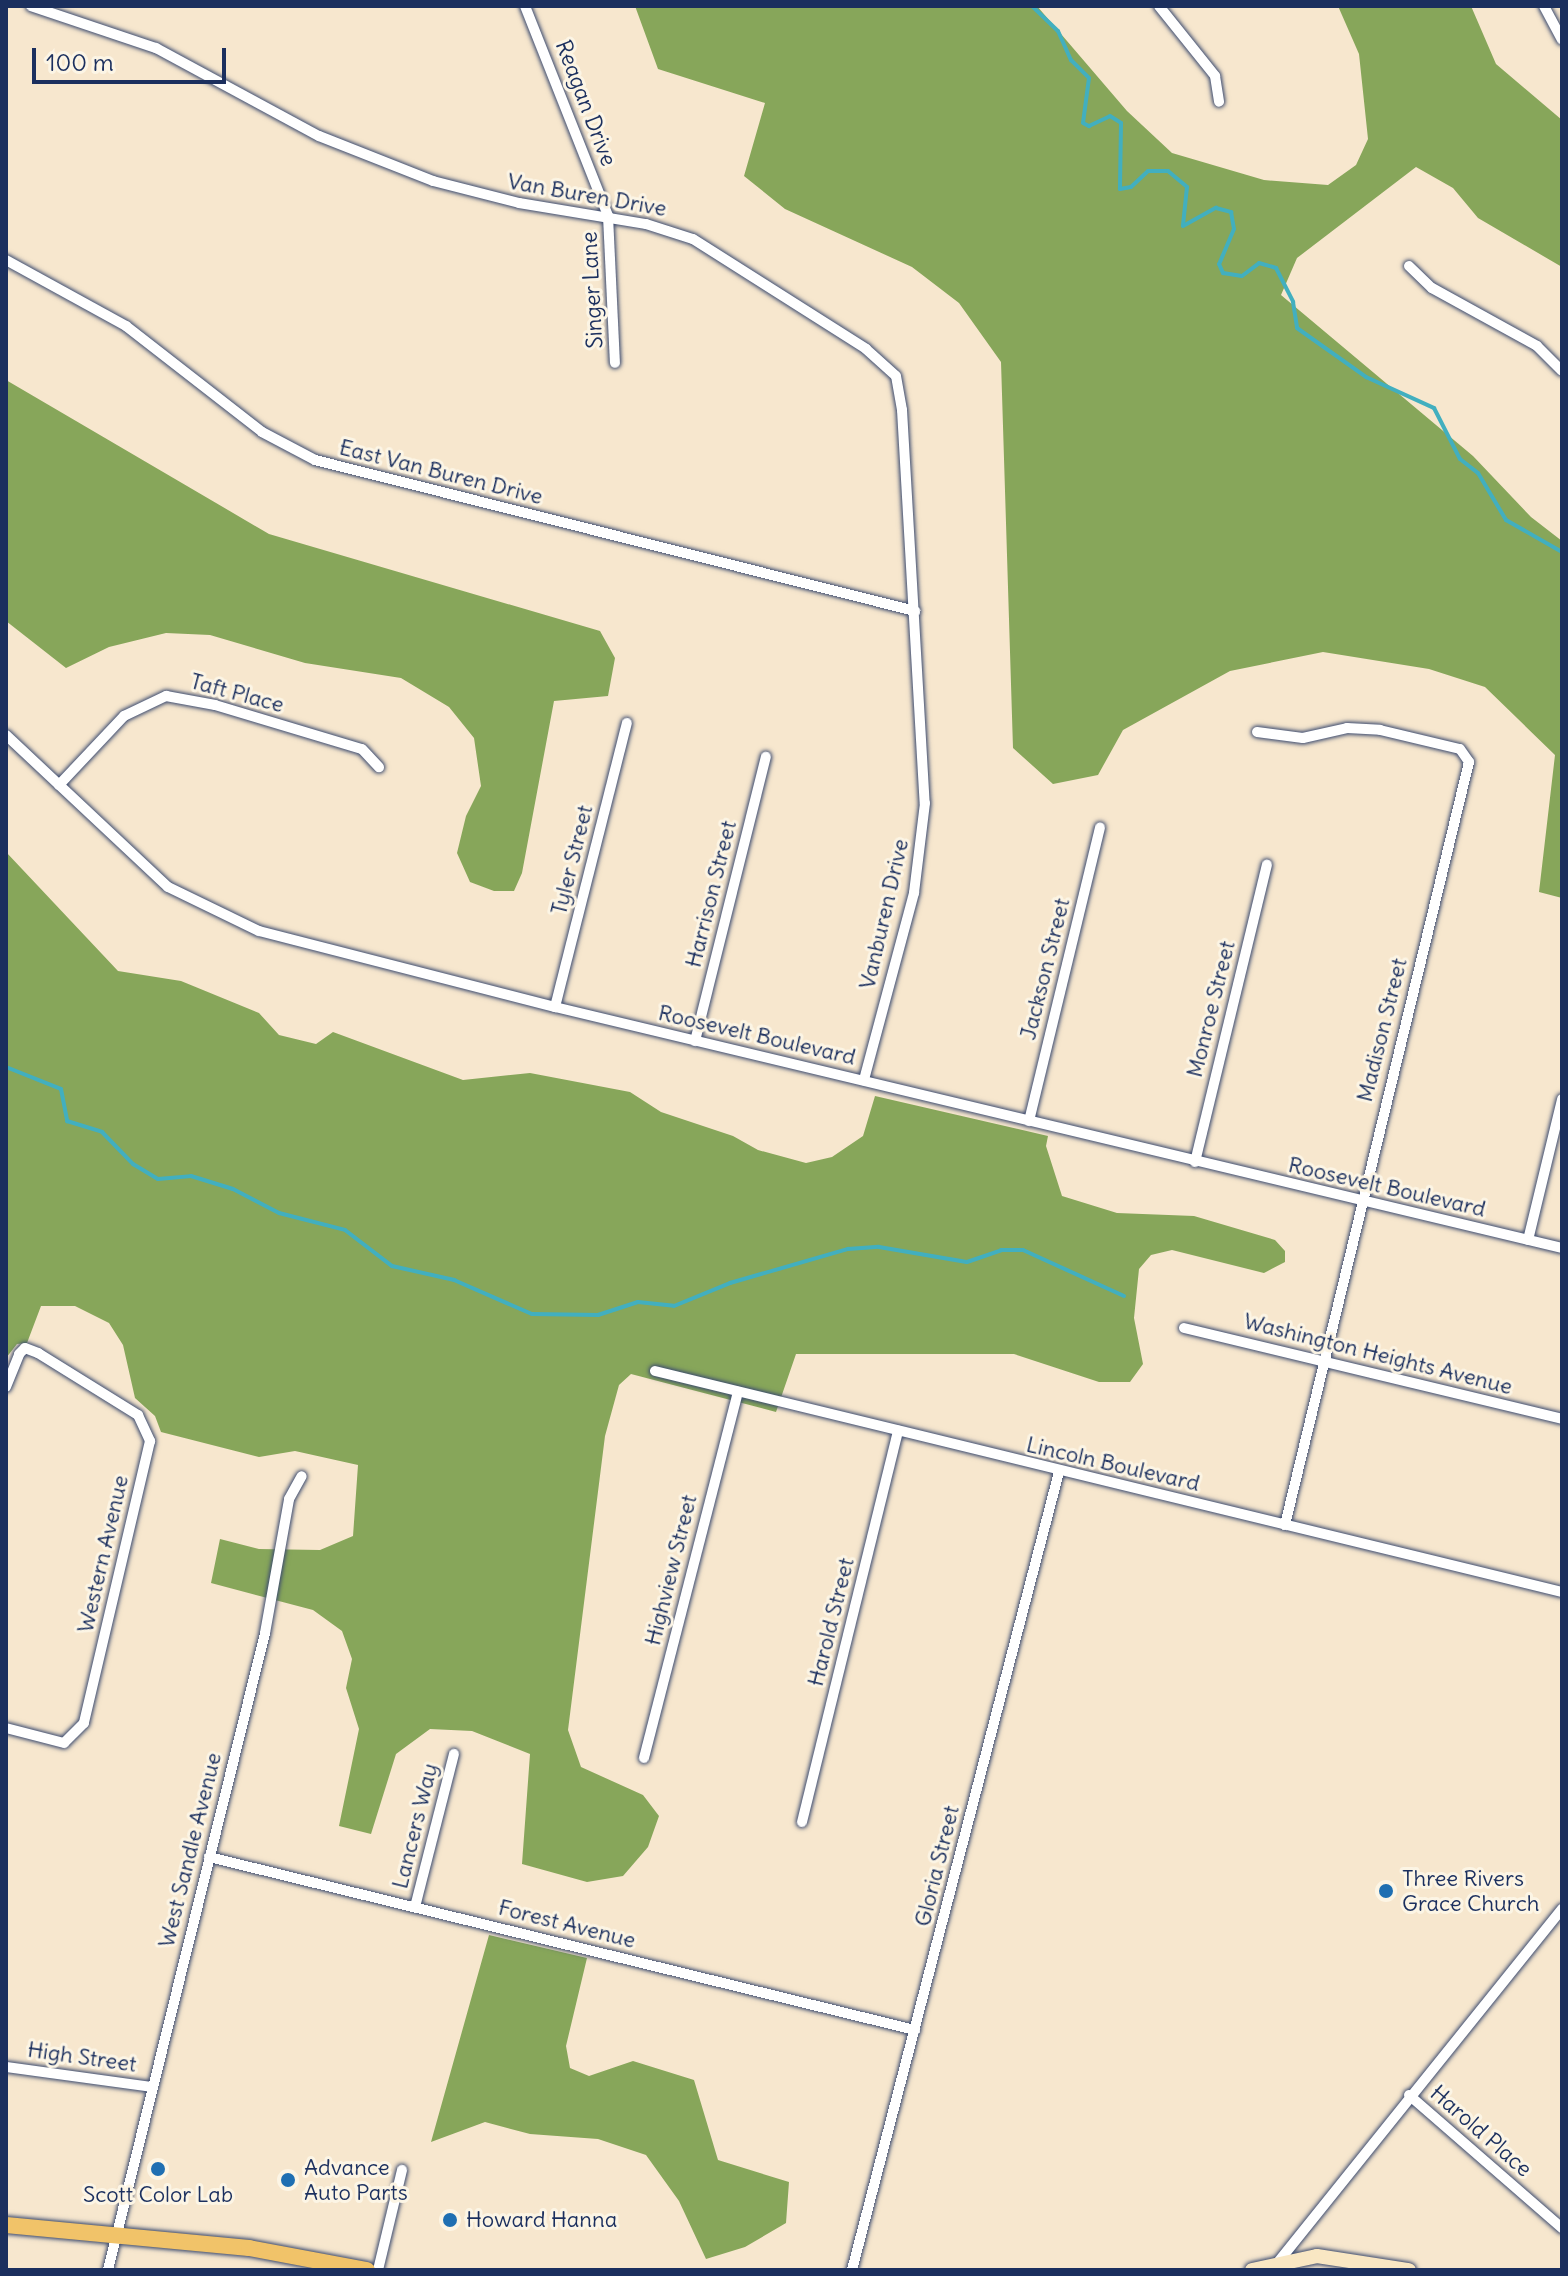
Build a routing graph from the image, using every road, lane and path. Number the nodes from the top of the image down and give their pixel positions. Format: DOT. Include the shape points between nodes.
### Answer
graph roads {
  1 [pos="31,6"];
  2 [pos="525,6"];
  3 [pos="1159,6"];
  4 [pos="1544,6"];
  5 [pos="1562,40"];
  6 [pos="1219,102"];
  7 [pos="608,216"];
  8 [pos="6,260"];
  9 [pos="1409,266"];
  10 [pos="615,363"];
  11 [pos="1562,371"];
  12 [pos="915,611"];
  13 [pos="627,723"];
  14 [pos="1257,732"];
  15 [pos="6,735"];
  16 [pos="766,757"];
  17 [pos="379,767"];
  18 [pos="59,785"];
  19 [pos="1100,827"];
  20 [pos="1267,865"];
  21 [pos="555,1007"];
  22 [pos="695,1041"];
  23 [pos="864,1080"];
  24 [pos="1562,1099"];
  25 [pos="1029,1121"];
  26 [pos="1195,1162"];
  27 [pos="1360,1202"];
  28 [pos="1528,1240"];
  29 [pos="1562,1248"];
  30 [pos="1184,1328"];
  31 [pos="1324,1361"];
  32 [pos="655,1371"];
  33 [pos="6,1387"];
  34 [pos="738,1392"];
  35 [pos="1562,1419"];
  36 [pos="898,1431"];
  37 [pos="1059,1472"];
  38 [pos="302,1476"];
  39 [pos="1285,1525"];
  40 [pos="1562,1592"];
  41 [pos="6,1728"];
  42 [pos="454,1754"];
  43 [pos="644,1758"];
  44 [pos="802,1822"];
  45 [pos="209,1857"];
  46 [pos="415,1907"];
  47 [pos="1562,1909"];
  48 [pos="915,2030"];
  49 [pos="6,2067"];
  50 [pos="152,2087"];
  51 [pos="1409,2095"];
  52 [pos="402,2170"];
  53 [pos="6,2225"];
  54 [pos="1562,2228"];
  55 [pos="116,2235"];
  56 [pos="1286,2260"];
  57 [pos="108,2270"];
  58 [pos="367,2270"];
  59 [pos="378,2270"];
  60 [pos="852,2270"];
  61 [pos="1252,2270"];
  62 [pos="1409,2270"];
  1 -- 7 [label="street, Van Buren Drive" via="156,48 301,127 383,163 478,194"];
  2 -- 7 [label="street, Reagan Drive"];
  3 -- 6 [label="street" via="1215,76"];
  4 -- 5 [label="street"];
  7 -- 10 [label="street, Singer Lane"];
  7 -- 12 [label="street, Van Buren Drive" via="693,239 888,367 900,389"];
  8 -- 12 [label="street, East Van Buren Drive" via="126,326 262,432 315,460"];
  9 -- 11 [label="street" via="1432,288 1537,346"];
  12 -- 23 [label="street, Vanburen Drive" via="924,820 914,893"];
  13 -- 21 [label="street, Tyler Street"];
  14 -- 27 [label="street, Madison Street" via="1303,738 1347,728 1380,730 1460,749 1469,762"];
  15 -- 18 [label="street, Roosevelt Boulevard"];
  16 -- 22 [label="street, Harrison Street"];
  17 -- 18 [label="street, Taft Place" via="362,749 215,705 166,696 124,716"];
  18 -- 21 [label="street, Roosevelt Boulevard" via="168,887 216,915 259,931"];
  19 -- 25 [label="street, Jackson Street"];
  20 -- 26 [label="street, Monroe Street"];
  21 -- 22 [label="street, Roosevelt Boulevard"];
  22 -- 23 [label="street, Roosevelt Boulevard"];
  23 -- 25 [label="street, Roosevelt Boulevard"];
  24 -- 28 [label="street"];
  25 -- 26 [label="street, Roosevelt Boulevard"];
  26 -- 27 [label="street, Roosevelt Boulevard"];
  27 -- 28 [label="street, Roosevelt Boulevard"];
  27 -- 31 [label="street, Madison Street"];
  28 -- 29 [label="street, Roosevelt Boulevard"];
  30 -- 31 [label="street, Washington Heights Avenue"];
  31 -- 35 [label="street, Washington Heights Avenue"];
  31 -- 39 [label="street, Madison Street"];
  32 -- 34 [label="street, Lincoln Boulevard"];
  33 -- 41 [label="street, Western Avenue" via="25,1348 138,1415 150,1441 84,1723 64,1743"];
  34 -- 36 [label="street, Lincoln Boulevard"];
  34 -- 43 [label="street, Highview Street"];
  36 -- 37 [label="street, Lincoln Boulevard"];
  36 -- 44 [label="street, Harold Street"];
  37 -- 39 [label="street, Lincoln Boulevard"];
  37 -- 48 [label="street, Gloria Street"];
  38 -- 45 [label="street, West Sandle Avenue" via="289,1499 265,1633"];
  39 -- 40 [label="street, Lincoln Boulevard"];
  42 -- 46 [label="street, Lancers Way"];
  45 -- 46 [label="street, Forest Avenue"];
  45 -- 50 [label="street, West Sandle Avenue"];
  46 -- 48 [label="street, Forest Avenue"];
  47 -- 51 [label="street"];
  48 -- 60 [label="street, Gloria Street"];
  49 -- 50 [label="street, High Street"];
  50 -- 55 [label="street, West Sandle Avenue"];
  51 -- 54 [label="street, Harold Place"];
  51 -- 56 [label="street"];
  52 -- 59 [label="street"];
  53 -- 55 [label="main road"];
  55 -- 57 [label="street, West Sandle Avenue"];
  55 -- 58 [label="main road" via="249,2248"];
  56 -- 61 [label="street"];
  56 -- 62 [label="street" via="1317,2256"];
}
